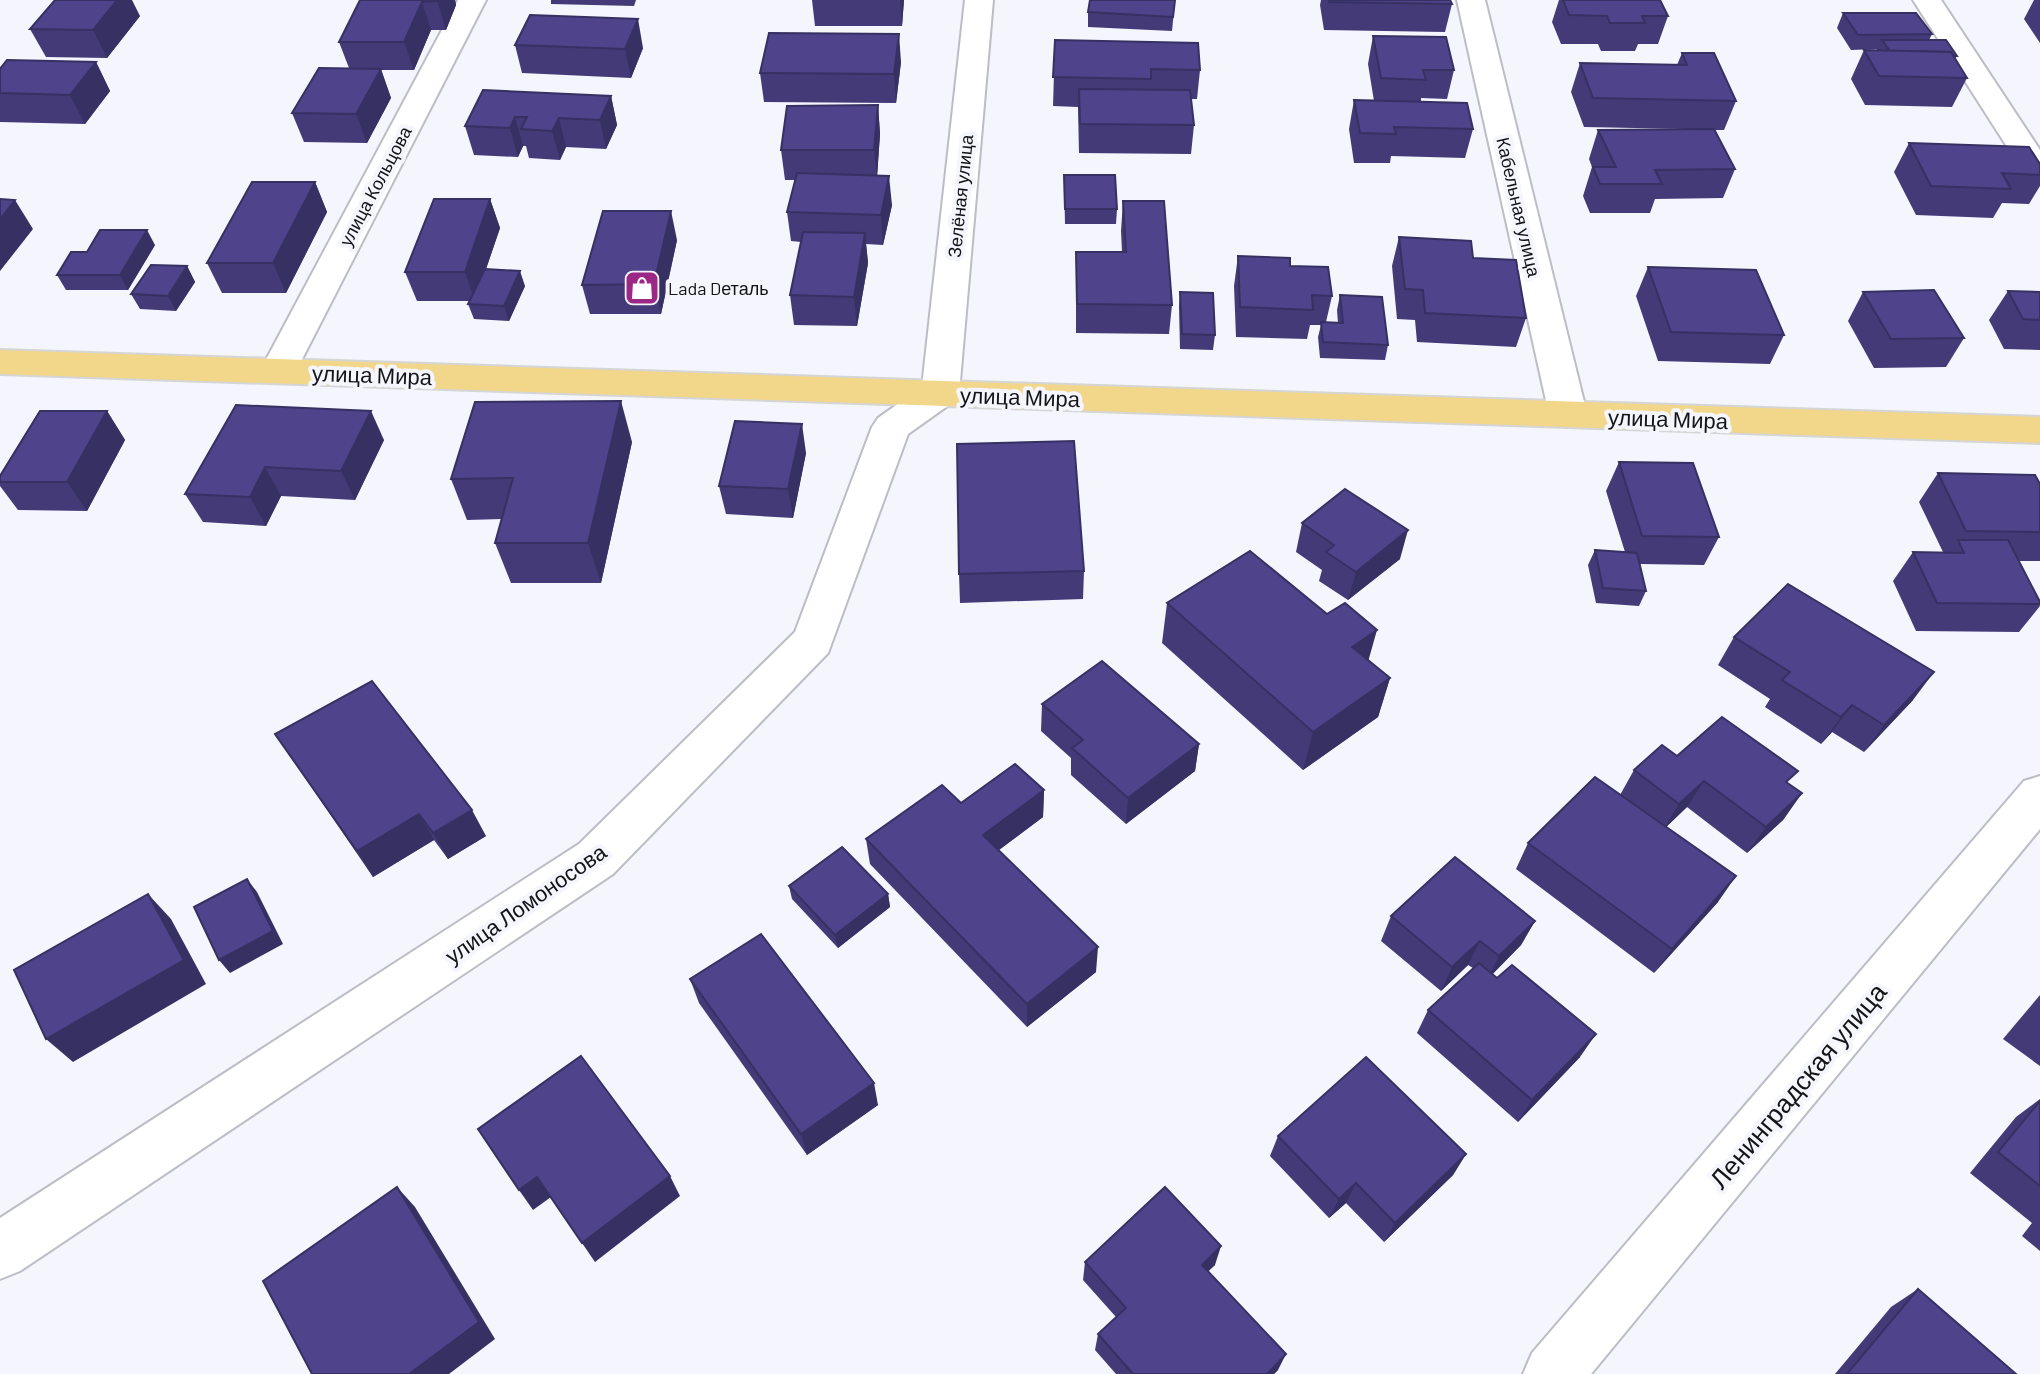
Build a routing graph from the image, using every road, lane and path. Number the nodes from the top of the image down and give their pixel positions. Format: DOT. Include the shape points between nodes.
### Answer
graph roads {
  1 [pos="472,0"];
  2 [pos="979,0"];
  3 [pos="1471,0"];
  4 [pos="1927,0"];
  5 [pos="2040,174"];
  6 [pos="0,362"];
  7 [pos="278,371"];
  8 [pos="940,393"];
  9 [pos="1568,414"];
  10 [pos="2040,430"];
  11 [pos="2040,795"];
  12 [pos="0,1251"];
  13 [pos="1553,1374"];
  1 -- 7 [label="street, улица Кольцова"];
  2 -- 8 [label="street, Зелёная улица"];
  3 -- 9 [label="street, Кабельная улица"];
  4 -- 5 [label="street"];
  6 -- 7 [label="main road, улица Мира"];
  7 -- 8 [label="main road, улица Мира"];
  8 -- 9 [label="main road, улица Мира"];
  8 -- 12 [label="street, улица Ломоносова" via="891,427 813,641 596,859"];
  9 -- 10 [label="main road, улица Мира"];
  11 -- 13 [label="street, Ленинградская улица"];
}
